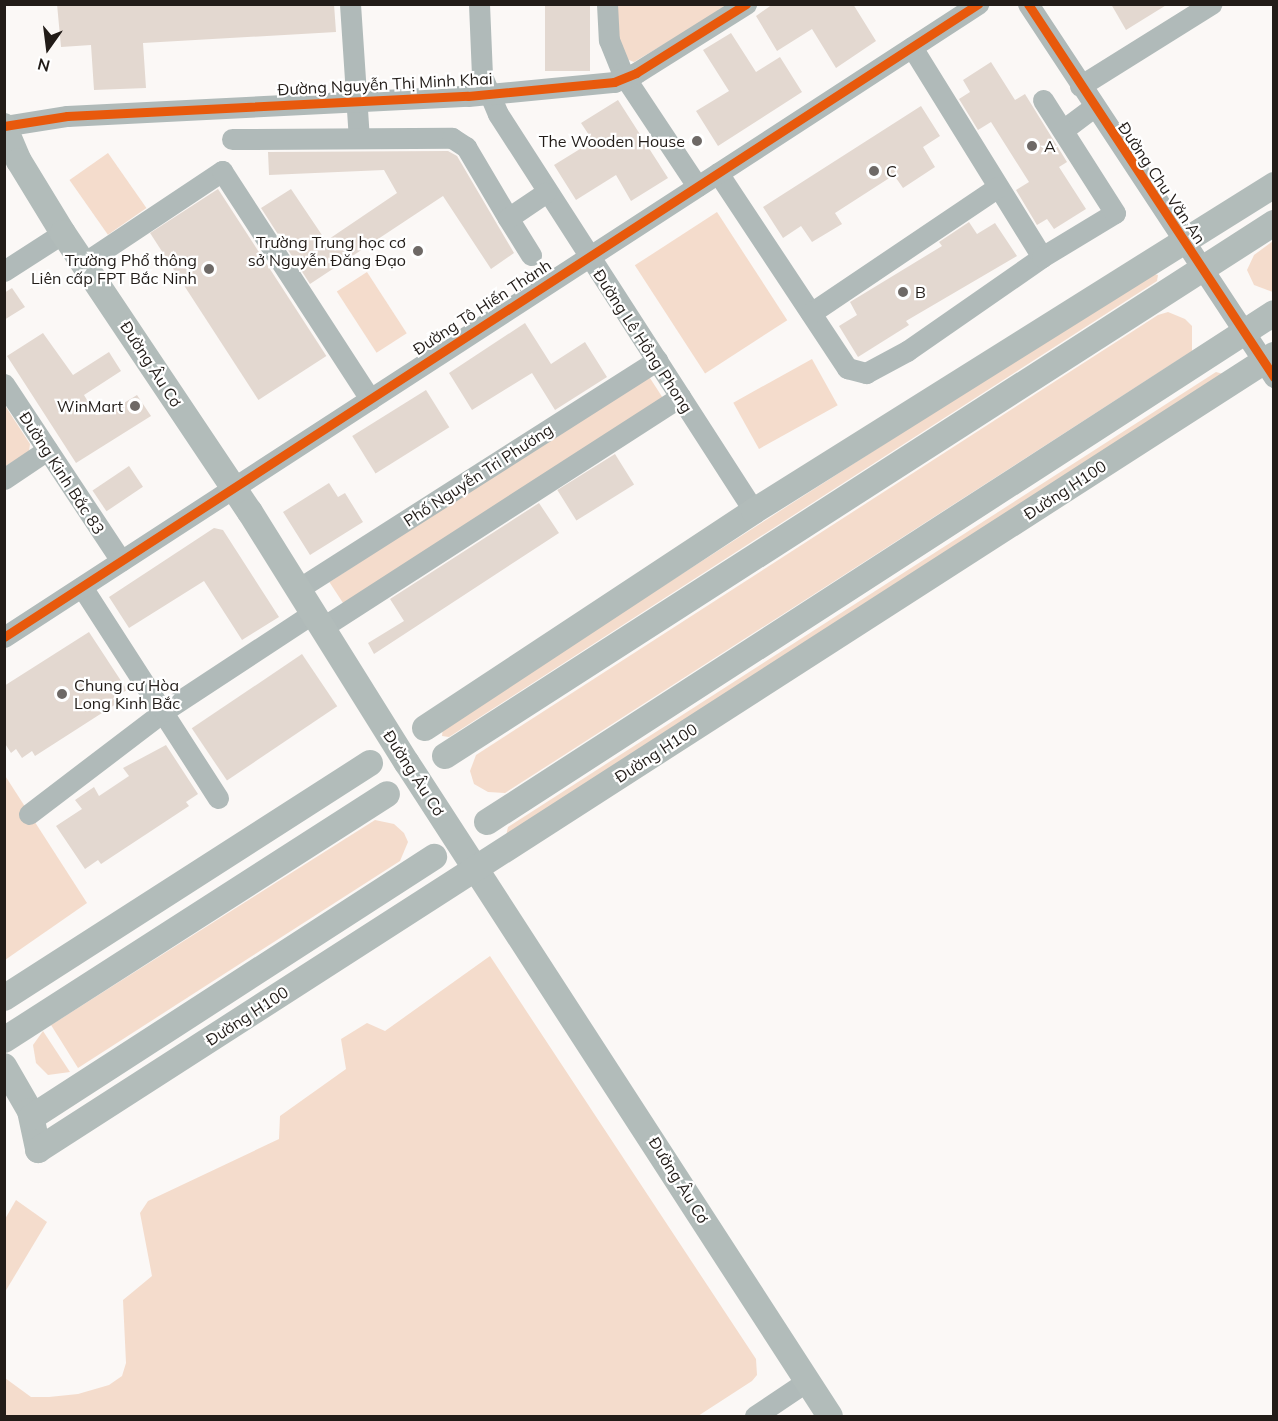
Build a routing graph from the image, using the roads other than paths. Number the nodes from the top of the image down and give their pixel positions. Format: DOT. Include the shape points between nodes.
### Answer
graph roads {
  1 [pos="350,4"];
  2 [pos="479,4"];
  3 [pos="607,4"];
  4 [pos="746,4"];
  5 [pos="978,4"];
  6 [pos="1028,4"];
  7 [pos="1211,4"];
  8 [pos="1187,11"];
  9 [pos="912,47"];
  10 [pos="626,79"];
  11 [pos="1080,86"];
  12 [pos="489,94"];
  13 [pos="356,99"];
  14 [pos="1043,100"];
  15 [pos="1094,107"];
  16 [pos="5,126"];
  17 [pos="1063,130"];
  18 [pos="359,138"];
  19 [pos="232,139"];
  20 [pos="722,170"];
  21 [pos="1274,185"];
  22 [pos="697,186"];
  23 [pos="998,187"];
  24 [pos="545,193"];
  25 [pos="508,218"];
  26 [pos="1274,223"];
  27 [pos="63,233"];
  28 [pos="1185,243"];
  29 [pos="531,255"];
  30 [pos="587,256"];
  31 [pos="1042,257"];
  32 [pos="84,263"];
  33 [pos="1202,269"];
  34 [pos="4,271"];
  35 [pos="810,313"];
  36 [pos="1274,313"];
  37 [pos="1244,332"];
  38 [pos="657,360"];
  39 [pos="1270,364"];
  40 [pos="4,384"];
  41 [pos="680,397"];
  42 [pos="370,399"];
  43 [pos="47,450"];
  44 [pos="4,479"];
  45 [pos="234,489"];
  46 [pos="754,511"];
  47 [pos="121,561"];
  48 [pos="82,587"];
  49 [pos="298,589"];
  50 [pos="318,620"];
  51 [pos="4,637"];
  52 [pos="164,711"];
  53 [pos="425,728"];
  54 [pos="445,756"];
  55 [pos="370,763"];
  56 [pos="387,794"];
  57 [pos="218,798"];
  58 [pos="29,814"];
  59 [pos="487,822"];
  60 [pos="435,856"];
  61 [pos="476,869"];
  62 [pos="4,998"];
  63 [pos="4,1040"];
  64 [pos="4,1066"];
  65 [pos="32,1117"];
  66 [pos="807,1381"];
  67 [pos="755,1416"];
  68 [pos="830,1416"];
  1 -- 13 [label="street"];
  2 -- 12 [label="street, Đường Lê Hồng Phong" via="482,76"];
  3 -- 10 [label="street" via="609,40"];
  4 -- 10 [label="street, Đường Nguyễn Thị Minh Khai"];
  5 -- 9 [label="street, Đường Tô Hiến Thành"];
  6 -- 11 [label="street, Đường Chu Văn An"];
  7 -- 8 [label="street"];
  8 -- 11 [label="street"];
  9 -- 20 [label="street, Đường Tô Hiến Thành"];
  9 -- 23 [label="street"];
  10 -- 12 [label="street, Đường Nguyễn Thị Minh Khai"];
  10 -- 22 [label="street"];
  11 -- 15 [label="street, Đường Chu Văn An"];
  12 -- 13 [label="street, Đường Nguyễn Thị Minh Khai"];
  12 -- 24 [label="street, Đường Lê Hồng Phong"];
  13 -- 16 [label="street, Đường Nguyễn Thị Minh Khai" via="67,116"];
  13 -- 18 [label="street"];
  14 -- 17 [label="street"];
  15 -- 17 [label="street"];
  15 -- 28 [label="street, Đường Chu Văn An"];
  16 -- 27 [label="main road, Đường Âu Cơ" via="19,160"];
  17 -- 31 [label="street" via="1115,213"];
  18 -- 19 [label="street"];
  18 -- 25 [label="street" via="452,138 460,142"];
  20 -- 22 [label="street, Đường Tô Hiến Thành"];
  20 -- 35 [label="street" via="759,240 771,250"];
  21 -- 28 [label="main road"];
  22 -- 30 [label="street, Đường Tô Hiến Thành"];
  23 -- 31 [label="street"];
  23 -- 35 [label="street"];
  24 -- 25 [label="street"];
  24 -- 30 [label="street, Đường Lê Hồng Phong"];
  25 -- 29 [label="street"];
  26 -- 33 [label="main road"];
  27 -- 32 [label="main road, Đường Âu Cơ"];
  27 -- 34 [label="street"];
  28 -- 33 [label="street, Đường Chu Văn An"];
  28 -- 46 [label="main road"];
  30 -- 38 [label="street, Đường Lê Hồng Phong"];
  30 -- 42 [label="street, Đường Tô Hiến Thành"];
  31 -- 35 [label="street" via="908,351 866,373 847,368"];
  32 -- 42 [label="street" via="222,171"];
  32 -- 45 [label="main road, Đường Âu Cơ"];
  33 -- 37 [label="street, Đường Chu Văn An"];
  33 -- 54 [label="main road"];
  36 -- 37 [label="main road, Đường H100"];
  37 -- 39 [label="street, Đường Chu Văn An"];
  37 -- 59 [label="main road, Đường H100"];
  38 -- 41 [label="street, Đường Lê Hồng Phong"];
  38 -- 49 [label="street, Phố Nguyễn Tri Phương"];
  39 -- 61 [label="main road, Đường H100"];
  40 -- 43 [label="street, Đường Kinh Bắc 83"];
  41 -- 46 [label="street, Đường Lê Hồng Phong"];
  41 -- 50 [label="street"];
  42 -- 45 [label="street, Đường Tô Hiến Thành"];
  43 -- 44 [label="street"];
  43 -- 47 [label="street, Đường Kinh Bắc 83"];
  45 -- 47 [label="street, Đường Tô Hiến Thành"];
  45 -- 49 [label="main road, Đường Âu Cơ"];
  46 -- 53 [label="main road"];
  47 -- 48 [label="street, Đường Tô Hiến Thành"];
  48 -- 51 [label="street, Đường Tô Hiến Thành"];
  48 -- 52 [label="street"];
  49 -- 50 [label="main road, Đường Âu Cơ"];
  50 -- 52 [label="street"];
  50 -- 61 [label="main road, Đường Âu Cơ"];
  52 -- 57 [label="street"];
  52 -- 58 [label="street"];
  55 -- 62 [label="main road"];
  56 -- 63 [label="main road"];
  60 -- 65 [label="main road, Đường H100"];
  61 -- 65 [label="main road, Đường H100" via="38,1150"];
  61 -- 66 [label="main road, Đường Âu Cơ"];
  64 -- 65 [label="main road" via="22,1092"];
  66 -- 67 [label="street"];
  66 -- 68 [label="main road, Đường Âu Cơ"];
}
